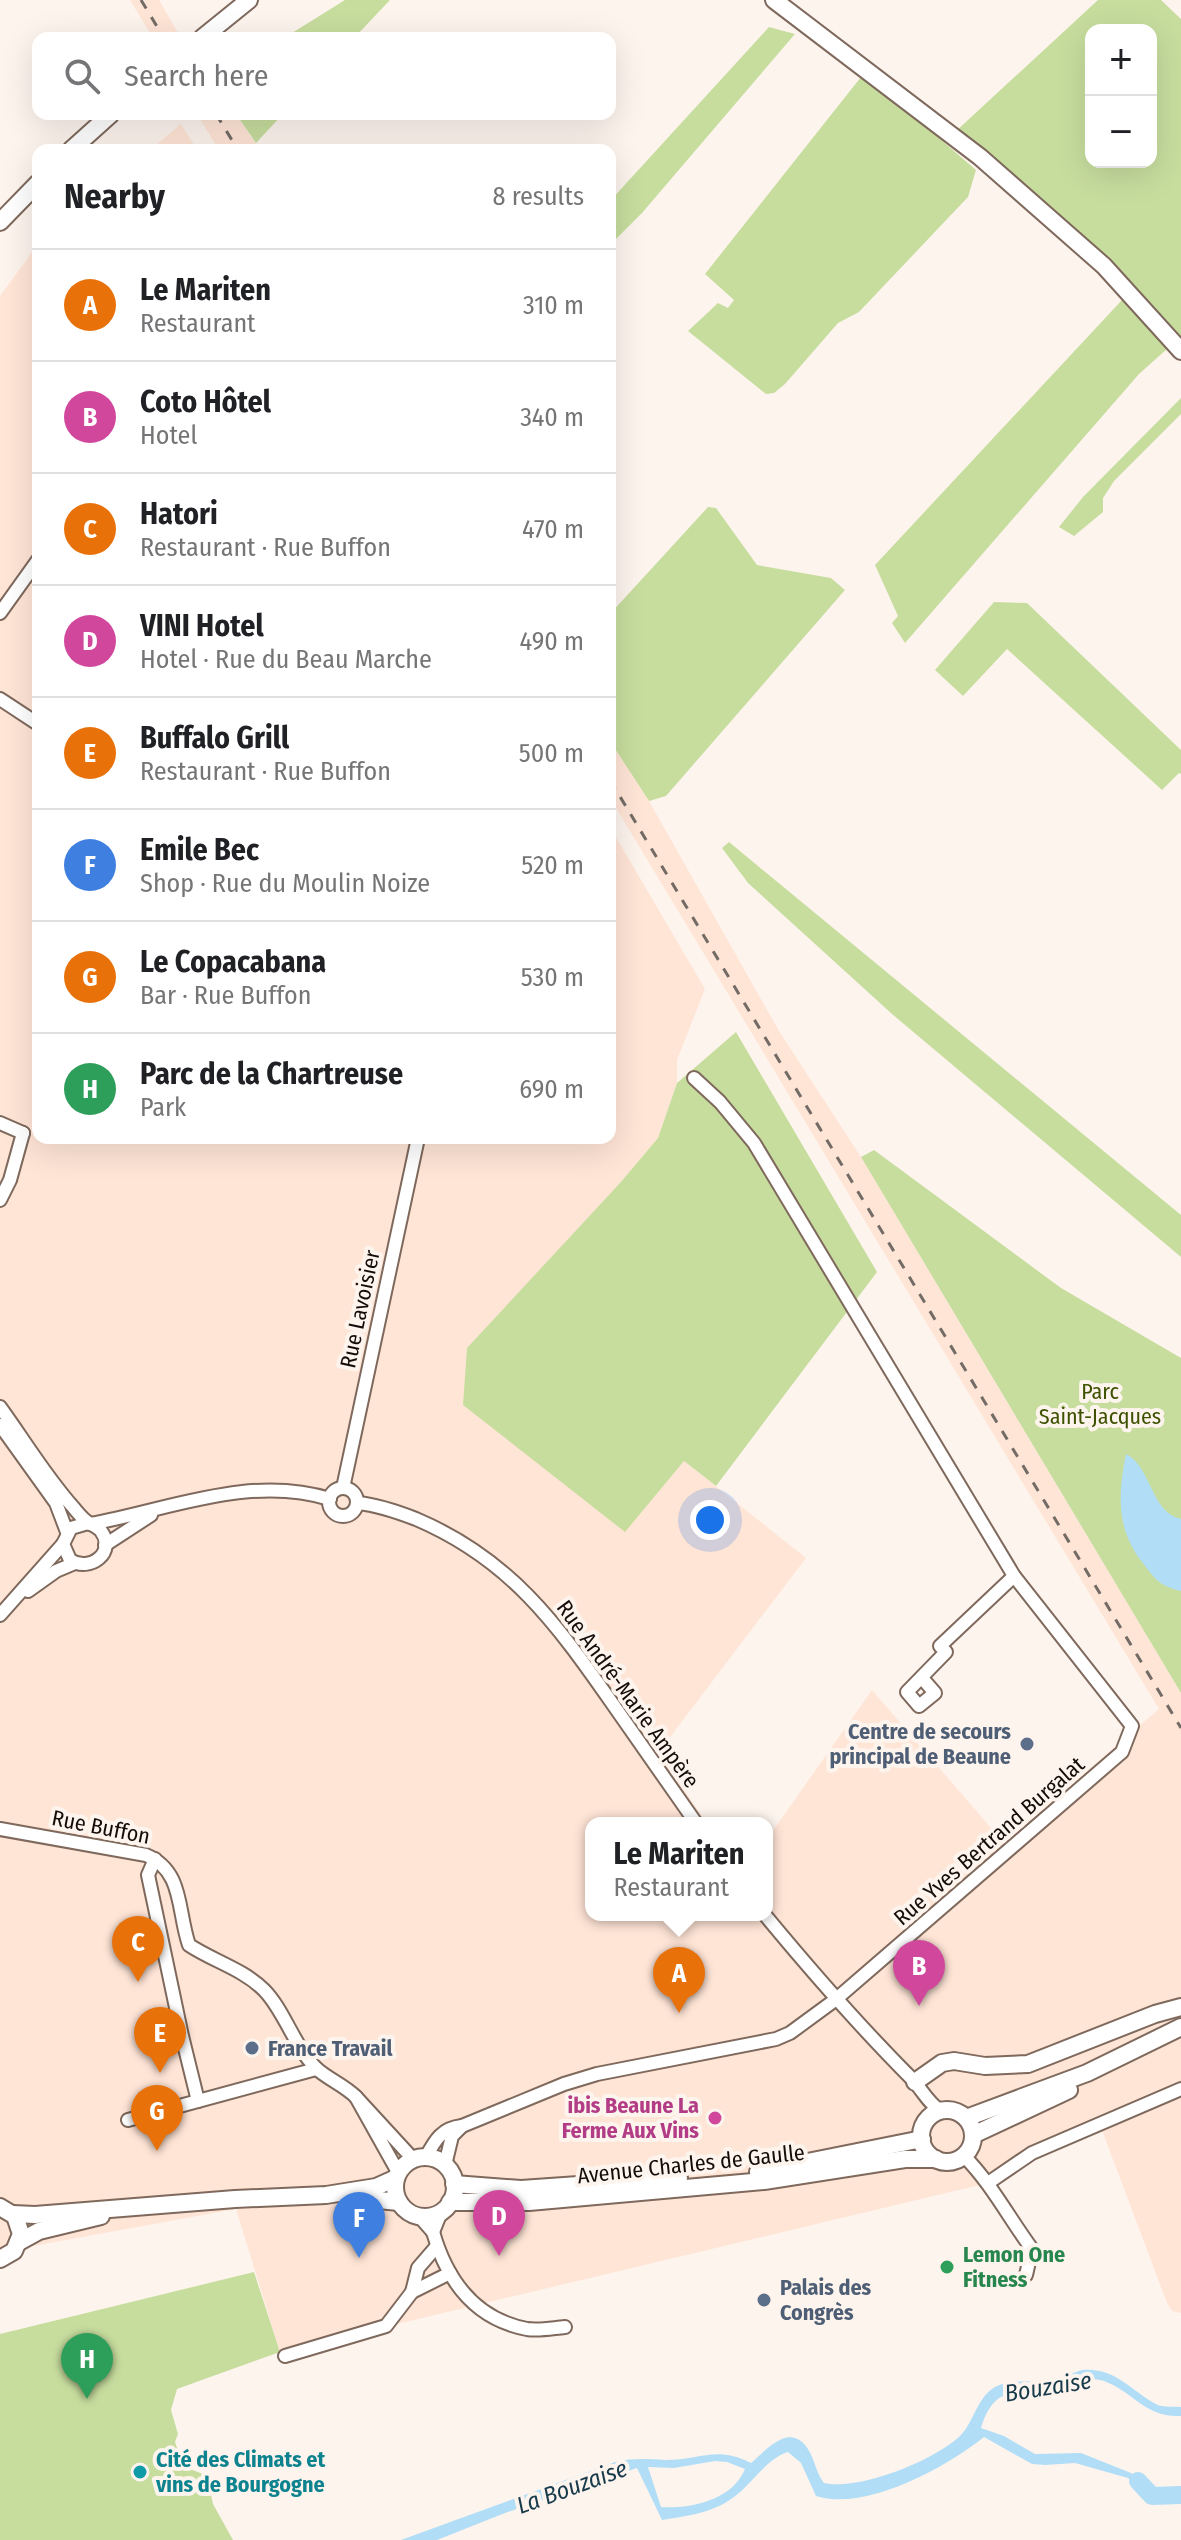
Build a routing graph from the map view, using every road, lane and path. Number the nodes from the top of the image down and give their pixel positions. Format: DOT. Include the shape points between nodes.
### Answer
graph roads {
  1 [pos="249,0"];
  2 [pos="260,0"];
  3 [pos="774,0"];
  4 [pos="210,32"];
  5 [pos="211,32"];
  6 [pos="104,120"];
  7 [pos="78,144"];
  8 [pos="32,189"];
  9 [pos="0,222"];
  10 [pos="1181,351"];
  11 [pos="32,568"];
  12 [pos="0,613"];
  13 [pos="0,699"];
  14 [pos="32,720"];
  15 [pos="694,1078"];
  16 [pos="0,1123"];
  17 [pos="32,1130"];
  18 [pos="23,1133"];
  19 [pos="417,1144"];
  20 [pos="0,1200"];
  21 [pos="0,1407"];
  22 [pos="0,1425"];
  23 [pos="343,1488"];
  24 [pos="330,1499"];
  25 [pos="358,1503"];
  26 [pos="161,1509"];
  27 [pos="89,1524"];
  28 [pos="65,1538"];
  29 [pos="105,1545"];
  30 [pos="75,1563"];
  31 [pos="1014,1576"];
  32 [pos="15,1599"];
  33 [pos="0,1615"];
  34 [pos="922,1678"];
  35 [pos="692,1817"];
  36 [pos="0,1829"];
  37 [pos="155,1859"];
  38 [pos="770,1921"];
  39 [pos="835,2000"];
  40 [pos="1181,2007"];
  41 [pos="1181,2030"];
  42 [pos="316,2069"];
  43 [pos="915,2082"];
  44 [pos="1181,2089"];
  45 [pos="356,2097"];
  46 [pos="198,2101"];
  47 [pos="941,2111"];
  48 [pos="966,2118"];
  49 [pos="128,2120"];
  50 [pos="462,2126"];
  51 [pos="973,2135"];
  52 [pos="922,2139"];
  53 [pos="964,2156"];
  54 [pos="420,2158"];
  55 [pos="936,2159"];
  56 [pos="445,2165"];
  57 [pos="397,2175"];
  58 [pos="988,2183"];
  59 [pos="454,2184"];
  60 [pos="326,2195"];
  61 [pos="399,2202"];
  62 [pos="446,2207"];
  63 [pos="4,2208"];
  64 [pos="122,2209"];
  65 [pos="419,2216"];
  66 [pos="433,2232"];
  67 [pos="19,2242"];
  68 [pos="437,2246"];
  69 [pos="0,2259"];
  70 [pos="447,2267"];
  71 [pos="1026,2275"];
  72 [pos="412,2292"];
  73 [pos="565,2327"];
  74 [pos="285,2356"];
  1 -- 4 [label="main road"];
  2 -- 5 [label="main road"];
  3 -- 10 [label="main road" via="991,167 1104,266"];
  6 -- 7 [label="main road"];
  8 -- 9 [label="main road"];
  11 -- 12 [label="street"];
  13 -- 14 [label="street"];
  15 -- 31 [label="street" via="754,1143"];
  16 -- 18 [label="street"];
  17 -- 18 [label="street"];
  18 -- 20 [label="street"];
  19 -- 23 [label="street, Rue Lavoisier"];
  21 -- 27 [label="street"];
  22 -- 28 [label="street" via="56,1503"];
  23 -- 24 [label="street"];
  23 -- 25 [label="street" via="352,1491"];
  24 -- 25 [label="street, Rue André-Marie Ampère" via="330,1508 341,1516 354,1512"];
  24 -- 26 [label="street, Rue André-Marie Ampère" via="292,1491 239,1492"];
  25 -- 35 [label="street, Rue André-Marie Ampère" via="406,1515 445,1533 526,1591 565,1635"];
  26 -- 27 [label="street, Rue André-Marie Ampère"];
  26 -- 29 [label="street, Rue André-Marie Ampère"];
  27 -- 28 [label="street, Rue André-Marie Ampère" via="76,1525"];
  27 -- 29 [label="street" via="103,1534"];
  28 -- 30 [label="street" via="67,1555"];
  28 -- 32 [label="street, Rue André-Marie Ampère"];
  29 -- 30 [label="street, Rue André-Marie Ampère" via="94,1563"];
  30 -- 32 [label="street, Rue André-Marie Ampère"];
  31 -- 34 [label="street" via="940,1646 946,1652"];
  31 -- 39 [label="street, Rue Yves Bertrand Burgalat" via="1132,1726 1122,1752"];
  32 -- 33 [label="street, Rue André-Marie Ampère"];
  36 -- 37 [label="street, Rue Buffon"];
  37 -- 42 [label="street, Rue Buffon" via="171,1874 189,1945 248,1976 266,1992"];
  37 -- 46 [label="street" via="148,1875"];
  38 -- 39 [label="street"];
  39 -- 43 [label="street"];
  39 -- 50 [label="street, Rue Yves Bertrand Burgalat" via="776,2039 597,2074"];
  40 -- 43 [label="main road" via="1028,2064 954,2061"];
  41 -- 48 [label="main road" via="1087,2073"];
  41 -- 51 [label="main road" via="1097,2077"];
  42 -- 45 [label="street, Rue Buffon"];
  42 -- 46 [label="street"];
  43 -- 47 [label="street"];
  44 -- 58 [label="street" via="1032,2153"];
  45 -- 54 [label="street, Rue Buffon"];
  45 -- 57 [label="street, Rue Buffon"];
  46 -- 49 [label="street"];
  47 -- 48 [label="main road"];
  47 -- 52 [label="main road" via="928,2118"];
  48 -- 51 [label="main road"];
  50 -- 54 [label="street, Rue Yves Bertrand Burgalat" via="444,2130"];
  50 -- 56 [label="street" via="452,2136"];
  51 -- 53 [label="main road"];
  52 -- 55 [label="main road"];
  52 -- 59 [label="main road, Avenue Charles de Gaulle" via="753,2173 521,2189"];
  53 -- 55 [label="main road, Avenue Charles de Gaulle" via="950,2162"];
  53 -- 58 [label="street"];
  54 -- 56 [label="main road"];
  54 -- 57 [label="main road"];
  55 -- 62 [label="main road, Avenue Charles de Gaulle" via="764,2181"];
  56 -- 59 [label="main road"];
  57 -- 60 [label="main road" via="376,2187"];
  57 -- 61 [label="main road"];
  58 -- 71 [label="street" via="1032,2249"];
  59 -- 62 [label="main road"];
  60 -- 61 [label="main road"];
  60 -- 64 [label="main road"];
  61 -- 65 [label="main road"];
  62 -- 65 [label="main road, Avenue Charles de Gaulle"];
  62 -- 66 [label="street"];
  63 -- 64 [label="main road" via="29,2215"];
  63 -- 67 [label="main road" via="20,2226"];
  64 -- 67 [label="main road" via="39,2231"];
  65 -- 66 [label="street"];
  66 -- 68 [label="street"];
  67 -- 69 [label="main road"];
  68 -- 70 [label="street"];
  68 -- 72 [label="street" via="418,2268"];
  70 -- 72 [label="street"];
  70 -- 73 [label="street" via="462,2293 491,2317 529,2330"];
  72 -- 74 [label="street" via="386,2326"];
}
